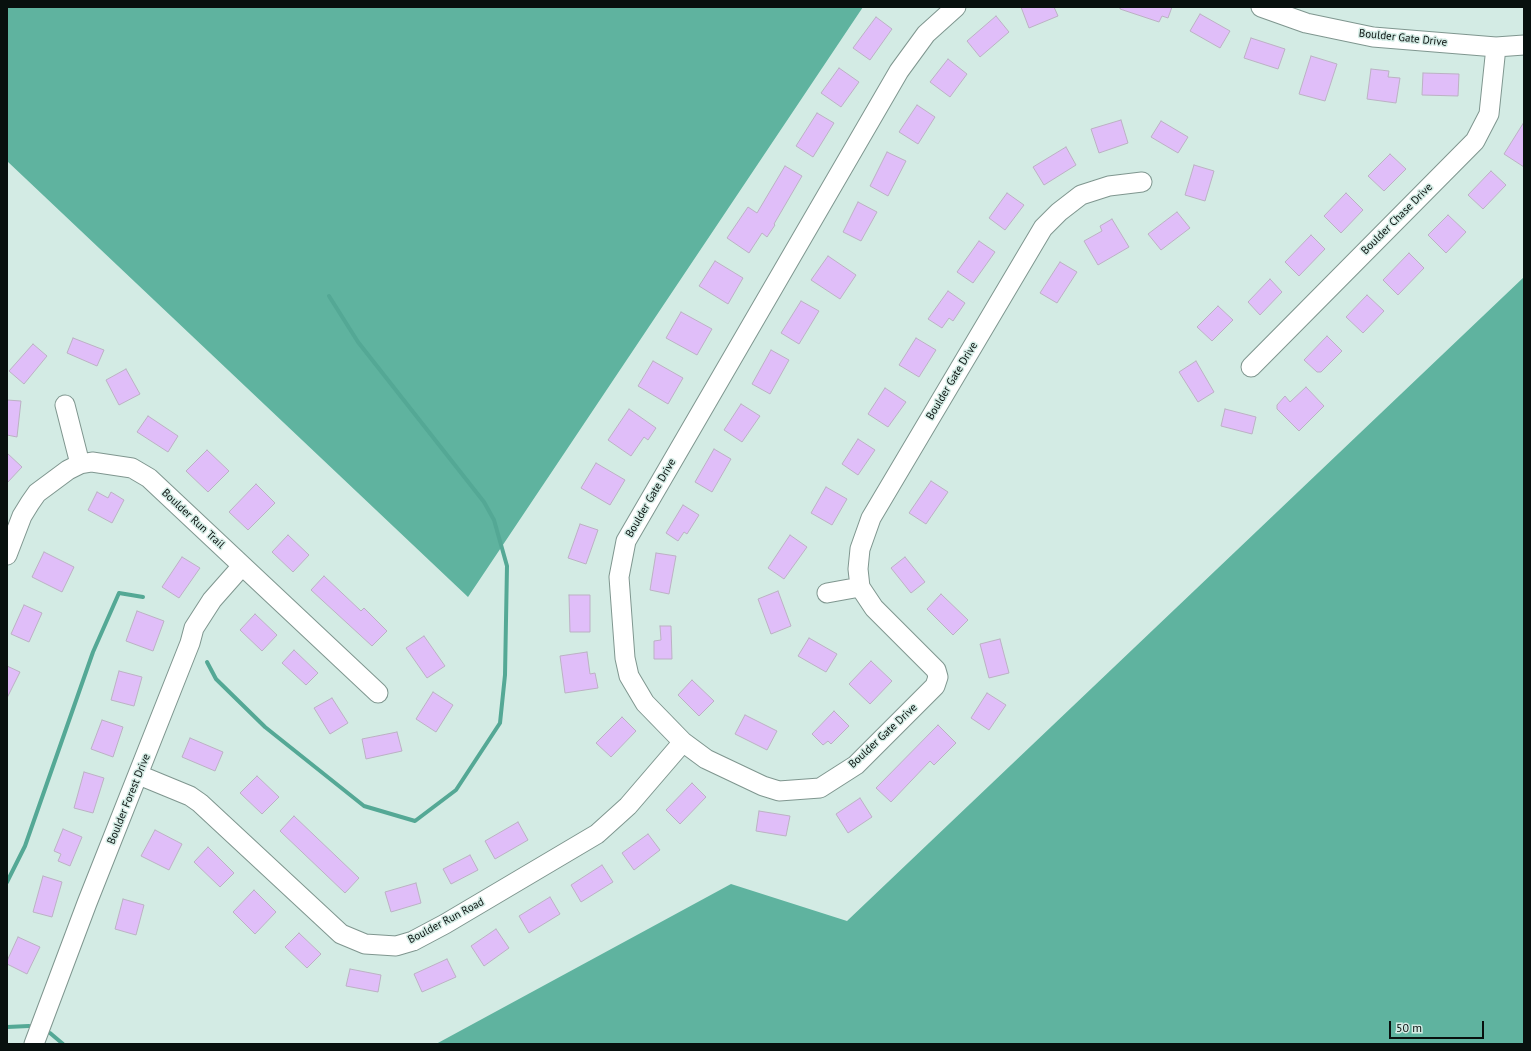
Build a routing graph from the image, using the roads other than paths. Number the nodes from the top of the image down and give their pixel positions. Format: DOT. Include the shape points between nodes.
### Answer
graph roads {
  1 [pos="956,7"];
  2 [pos="1261,7"];
  3 [pos="1524,45"];
  4 [pos="1496,48"];
  5 [pos="1142,182"];
  6 [pos="1251,367"];
  7 [pos="65,405"];
  8 [pos="80,464"];
  9 [pos="7,555"];
  10 [pos="242,566"];
  11 [pos="860,587"];
  12 [pos="827,593"];
  13 [pos="378,693"];
  14 [pos="683,742"];
  15 [pos="139,775"];
  16 [pos="34,1044"];
  1 -- 14 [label="street, Boulder Gate Drive" via="926,34 899,71 626,541 619,577 625,658 629,676 645,703"];
  2 -- 4 [label="street, Boulder Gate Drive" via="1306,23 1373,37"];
  3 -- 4 [label="street, Boulder Gate Drive"];
  4 -- 6 [label="street, Boulder Chase Drive" via="1489,114 1475,141"];
  5 -- 11 [label="street, Boulder Gate Drive" via="1109,186 1081,195 1043,228 871,518 860,549"];
  7 -- 8 [label="street"];
  8 -- 9 [label="street, Boulder Run Trail" via="37,493 22,516"];
  8 -- 10 [label="street, Boulder Run Trail" via="117,464 132,468 149,478"];
  10 -- 13 [label="street, Boulder Run Trail"];
  10 -- 15 [label="street, Boulder Forest Drive" via="212,600 194,628"];
  11 -- 12 [label="street"];
  11 -- 14 [label="street, Boulder Gate Drive" via="874,608 943,677 856,765 820,788 779,790 763,786 706,759"];
  14 -- 15 [label="street, Boulder Run Road" via="628,806 597,834 444,924 413,941 396,946 365,944 341,934 200,803 190,796"];
  15 -- 16 [label="street, Boulder Forest Drive"];
}
